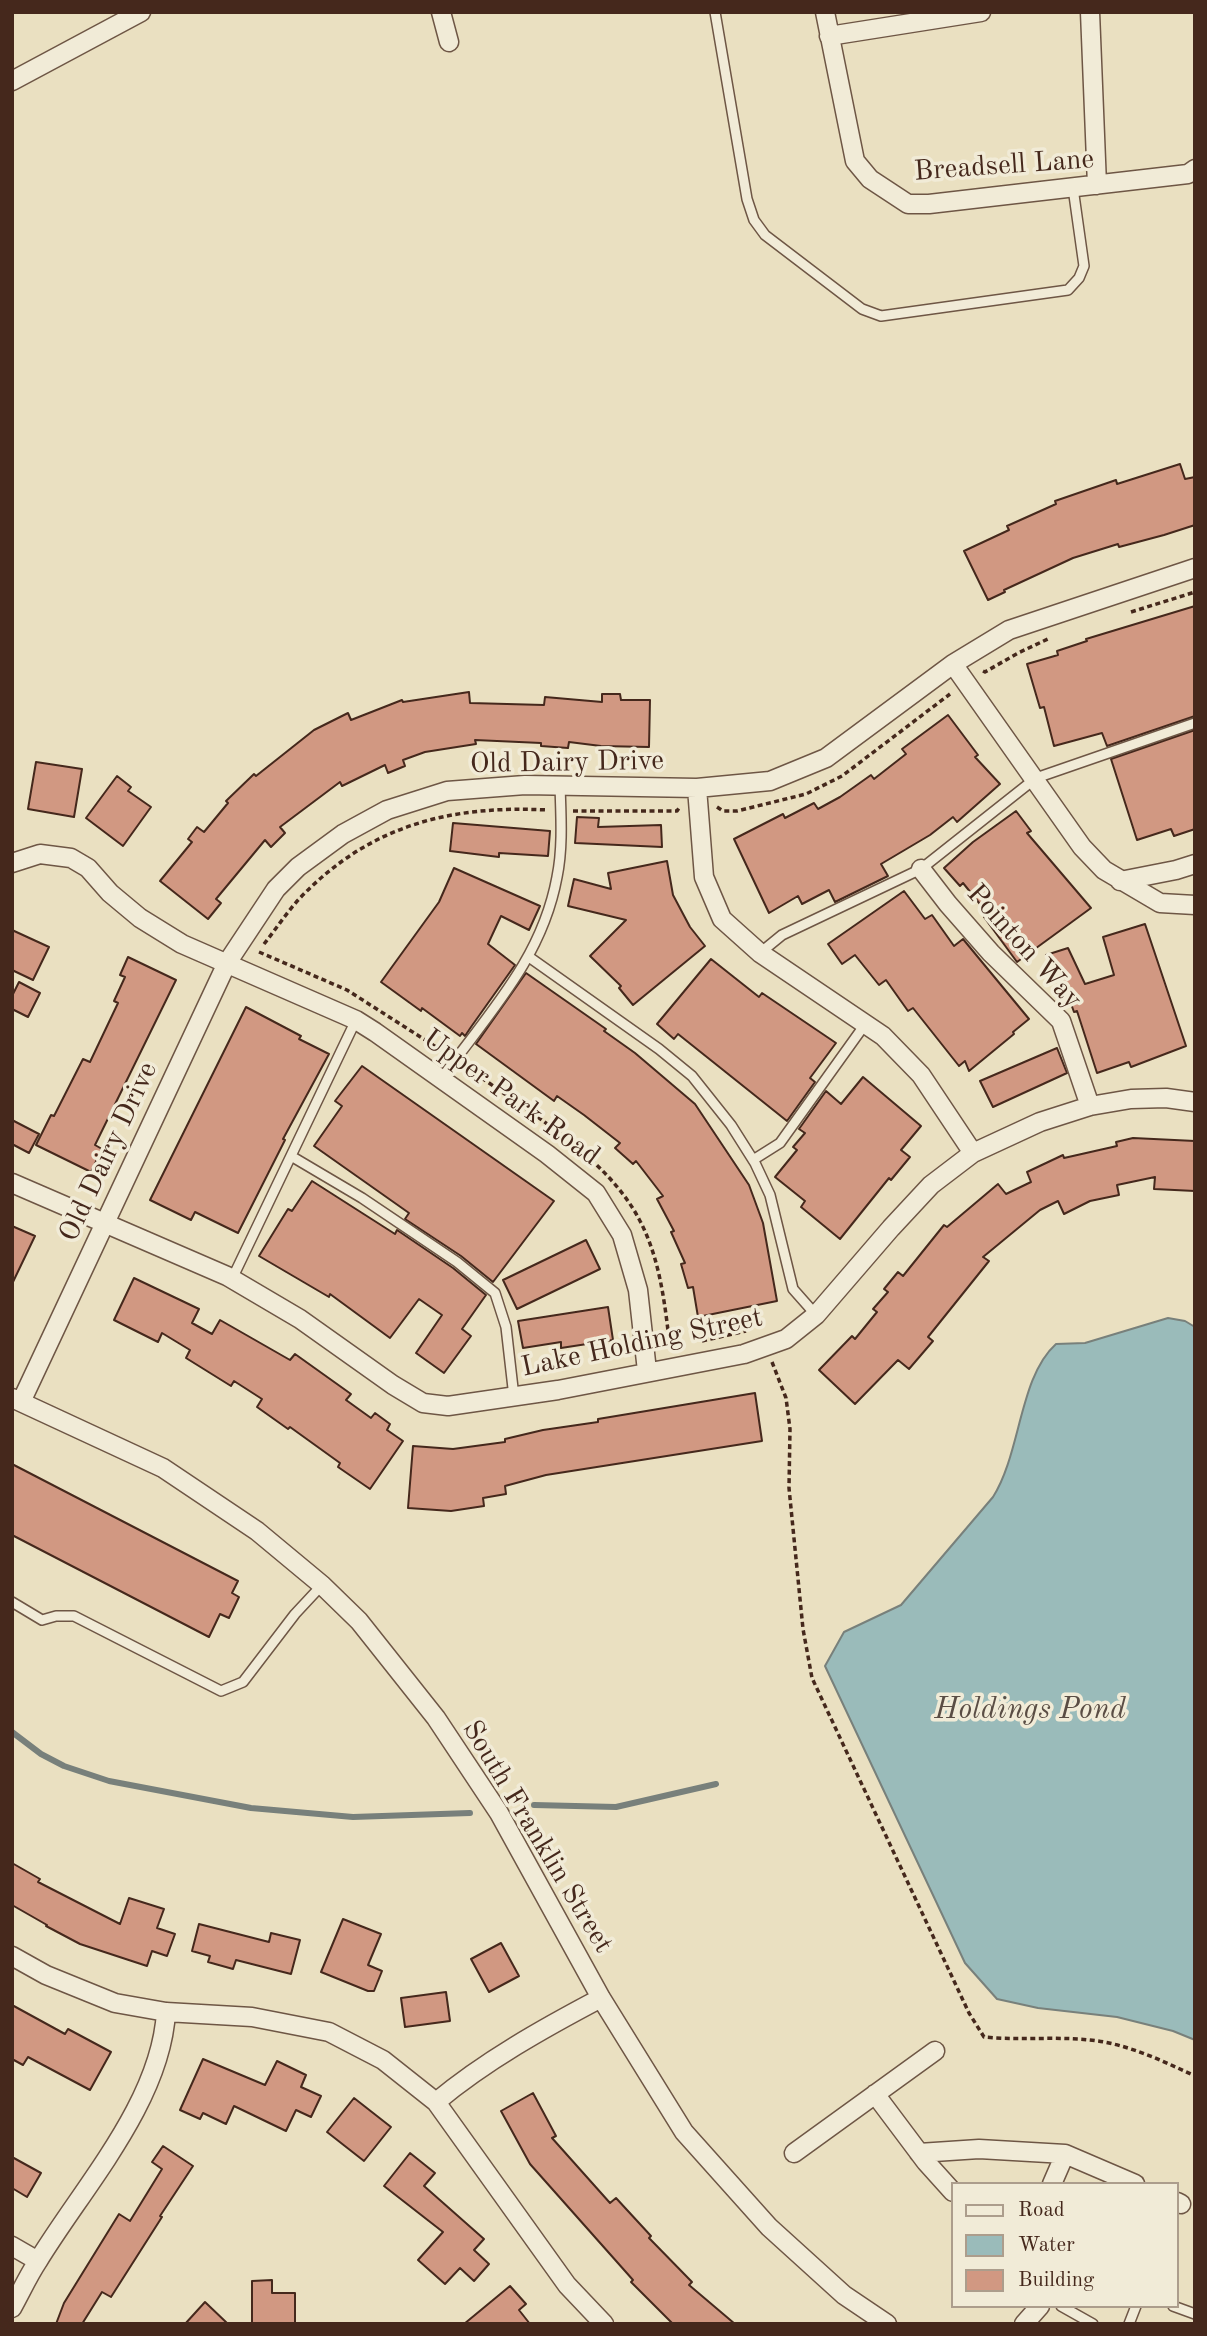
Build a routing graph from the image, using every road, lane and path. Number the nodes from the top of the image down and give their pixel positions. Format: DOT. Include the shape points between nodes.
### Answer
graph roads {
  1 [pos="141,12"];
  2 [pos="441,12"];
  3 [pos="715,12"];
  4 [pos="825,12"];
  5 [pos="979,12"];
  6 [pos="1090,12"];
  7 [pos="940,16"];
  8 [pos="830,36"];
  9 [pos="449,42"];
  10 [pos="12,81"];
  11 [pos="1195,169"];
  12 [pos="1097,185"];
  13 [pos="1073,188"];
  14 [pos="1195,568"];
  15 [pos="1195,592"];
  16 [pos="1131,611"];
  17 [pos="1057,635"];
  18 [pos="953,664"];
  19 [pos="978,669"];
  20 [pos="1195,723"];
  21 [pos="1035,778"];
  22 [pos="561,786"];
  23 [pos="697,788"];
  24 [pos="681,806"];
  25 [pos="561,810"];
  26 [pos="12,863"];
  27 [pos="1195,864"];
  28 [pos="922,869"];
  29 [pos="1120,881"];
  30 [pos="1195,905"];
  31 [pos="760,953"];
  32 [pos="254,957"];
  33 [pos="529,957"];
  34 [pos="227,963"];
  35 [pos="356,1020"];
  36 [pos="866,1023"];
  37 [pos="441,1079"];
  38 [pos="1195,1102"];
  39 [pos="1090,1106"];
  40 [pos="973,1153"];
  41 [pos="291,1156"];
  42 [pos="753,1160"];
  43 [pos="12,1183"];
  44 [pos="104,1222"];
  45 [pos="232,1279"];
  46 [pos="816,1315"];
  47 [pos="757,1327"];
  48 [pos="696,1342"];
  49 [pos="683,1345"];
  50 [pos="670,1348"];
  51 [pos="771,1360"];
  52 [pos="647,1371"];
  53 [pos="514,1397"];
  54 [pos="17,1400"];
  55 [pos="322,1585"];
  56 [pos="12,1602"];
  57 [pos="12,1956"];
  58 [pos="601,1998"];
  59 [pos="166,2012"];
  60 [pos="935,2051"];
  61 [pos="1195,2076"];
  62 [pos="875,2094"];
  63 [pos="436,2102"];
  64 [pos="794,2153"];
  65 [pos="919,2153"];
  66 [pos="1065,2154"];
  67 [pos="1053,2182"];
  68 [pos="1130,2182"];
  69 [pos="951,2190"];
  70 [pos="12,2246"];
  71 [pos="38,2261"];
  72 [pos="12,2308"];
  73 [pos="1038,2308"];
  74 [pos="1065,2308"];
  75 [pos="1178,2308"];
  76 [pos="1195,2314"];
  77 [pos="604,2324"];
  78 [pos="887,2324"];
  79 [pos="1024,2324"];
  80 [pos="1093,2324"];
  1 -- 10 [label="street"];
  2 -- 9 [label="street"];
  3 -- 13 [label="lane" via="754,220 765,235 862,309 881,316 1068,290 1084,265"];
  4 -- 8 [label="street, Breadsell Lane"];
  5 -- 7 [label="street"];
  6 -- 12 [label="street"];
  7 -- 8 [label="street"];
  8 -- 13 [label="street, Breadsell Lane" via="855,161 870,179 908,204"];
  11 -- 12 [label="street, Breadsell Lane" via="1188,174"];
  12 -- 13 [label="street, Breadsell Lane"];
  14 -- 18 [label="street, Old Dairy Drive" via="1009,630"];
  15 -- 16 [label="path"];
  17 -- 19 [label="path" via="985,672"];
  18 -- 21 [label="street"];
  18 -- 23 [label="street, Old Dairy Drive" via="827,758 770,781"];
  20 -- 21 [label="lane"];
  21 -- 28 [label="lane"];
  21 -- 29 [label="street" via="1082,847"];
  22 -- 23 [label="street, Old Dairy Drive"];
  22 -- 25 [label="lane"];
  22 -- 34 [label="street, Old Dairy Drive" via="447,791 387,810 343,834 298,867 271,896"];
  23 -- 31 [label="street" via="704,877 722,919"];
  24 -- 25 [label="path" via="677,811"];
  25 -- 32 [label="path" via="485,809 427,819 388,834 352,853 299,899"];
  25 -- 33 [label="lane" via="558,875 549,912"];
  26 -- 34 [label="street, Upper Park Road" via="40,854 71,858 88,868 140,918 182,944"];
  27 -- 29 [label="street"];
  28 -- 31 [label="lane" via="782,935"];
  28 -- 39 [label="street, Pointon Way" via="991,953 1061,1021"];
  29 -- 30 [label="street" via="1160,903"];
  31 -- 36 [label="street"];
  33 -- 37 [label="lane"];
  33 -- 42 [label="lane" via="692,1076"];
  34 -- 35 [label="street, Upper Park Road"];
  34 -- 44 [label="street, Old Dairy Drive"];
  35 -- 37 [label="street, Upper Park Road"];
  35 -- 41 [label="lane"];
  36 -- 40 [label="street" via="921,1075"];
  36 -- 42 [label="lane" via="780,1143"];
  37 -- 52 [label="street, Upper Park Road" via="596,1193 622,1235 638,1290"];
  38 -- 39 [label="street, Lake Holding Street" via="1154,1098"];
  39 -- 40 [label="street, Lake Holding Street"];
  40 -- 46 [label="street, Lake Holding Street" via="930,1185"];
  41 -- 45 [label="lane"];
  41 -- 53 [label="lane" via="457,1262 495,1293 506,1328"];
  42 -- 46 [label="lane" via="770,1195 793,1289"];
  43 -- 44 [label="street, Lake Holding Street"];
  44 -- 45 [label="street, Lake Holding Street"];
  44 -- 54 [label="street, Old Dairy Drive"];
  45 -- 53 [label="street, Lake Holding Street" via="423,1403 447,1406"];
  46 -- 52 [label="street, Lake Holding Street" via="786,1339 744,1354"];
  47 -- 48 [label="path"];
  49 -- 50 [label="path"];
  51 -- 61 [label="path" via="786,1398 790,1429 789,1488 812,1678 969,2013 984,2036 1103,2042 1154,2056"];
  52 -- 53 [label="street, Lake Holding Street"];
  54 -- 55 [label="street, South Franklin Street" via="163,1468 257,1531"];
  55 -- 56 [label="lane" via="243,1682 221,1690 74,1616 42,1620"];
  55 -- 58 [label="street, South Franklin Street" via="359,1621 436,1718 499,1812"];
  57 -- 59 [label="street" via="114,2003"];
  58 -- 63 [label="street"];
  58 -- 78 [label="street, South Franklin Street" via="684,2132 769,2227 844,2295"];
  59 -- 63 [label="street" via="252,2017 329,2032 383,2060"];
  59 -- 71 [label="street" via="149,2081 118,2141"];
  60 -- 62 [label="street"];
  62 -- 64 [label="street"];
  62 -- 65 [label="street"];
  63 -- 77 [label="street" via="567,2285"];
  65 -- 66 [label="street" via="979,2149"];
  65 -- 69 [label="street"];
  66 -- 67 [label="street"];
  66 -- 68 [label="street"];
  70 -- 71 [label="street"];
  71 -- 72 [label="street"];
  73 -- 79 [label="street"];
  74 -- 80 [label="lane"];
  75 -- 76 [label="lane"];
}
